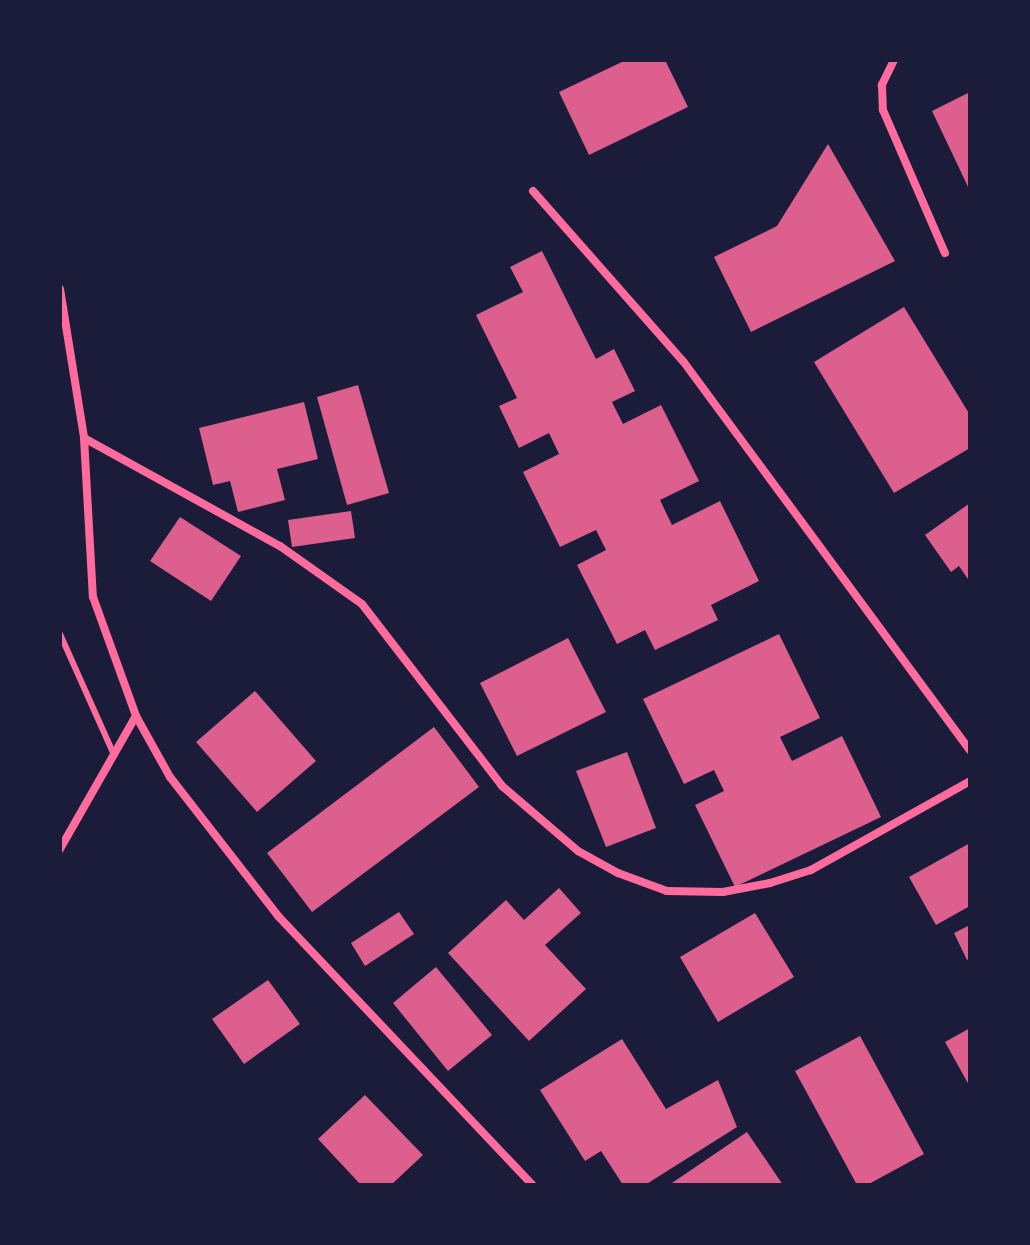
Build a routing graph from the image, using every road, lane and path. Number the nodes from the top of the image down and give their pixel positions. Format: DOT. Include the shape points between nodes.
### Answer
graph roads {
  1 [pos="894,60"];
  2 [pos="533,191"];
  3 [pos="945,253"];
  4 [pos="60,289"];
  5 [pos="62,315"];
  6 [pos="84,438"];
  7 [pos="60,634"];
  8 [pos="136,716"];
  9 [pos="970,750"];
  10 [pos="114,755"];
  11 [pos="970,781"];
  12 [pos="60,849"];
  13 [pos="532,1185"];
  1 -- 3 [label="street" via="882,85 883,110"];
  2 -- 9 [label="street" via="683,361"];
  4 -- 5 [label="street"];
  5 -- 6 [label="street"];
  6 -- 8 [label="street" via="93,597"];
  6 -- 11 [label="street" via="280,546 362,604 502,786 578,851 618,873 667,891 723,892 770,883 811,870"];
  7 -- 10 [label="lane"];
  8 -- 10 [label="street"];
  8 -- 13 [label="street" via="170,777 279,917"];
  10 -- 12 [label="street"];
}
